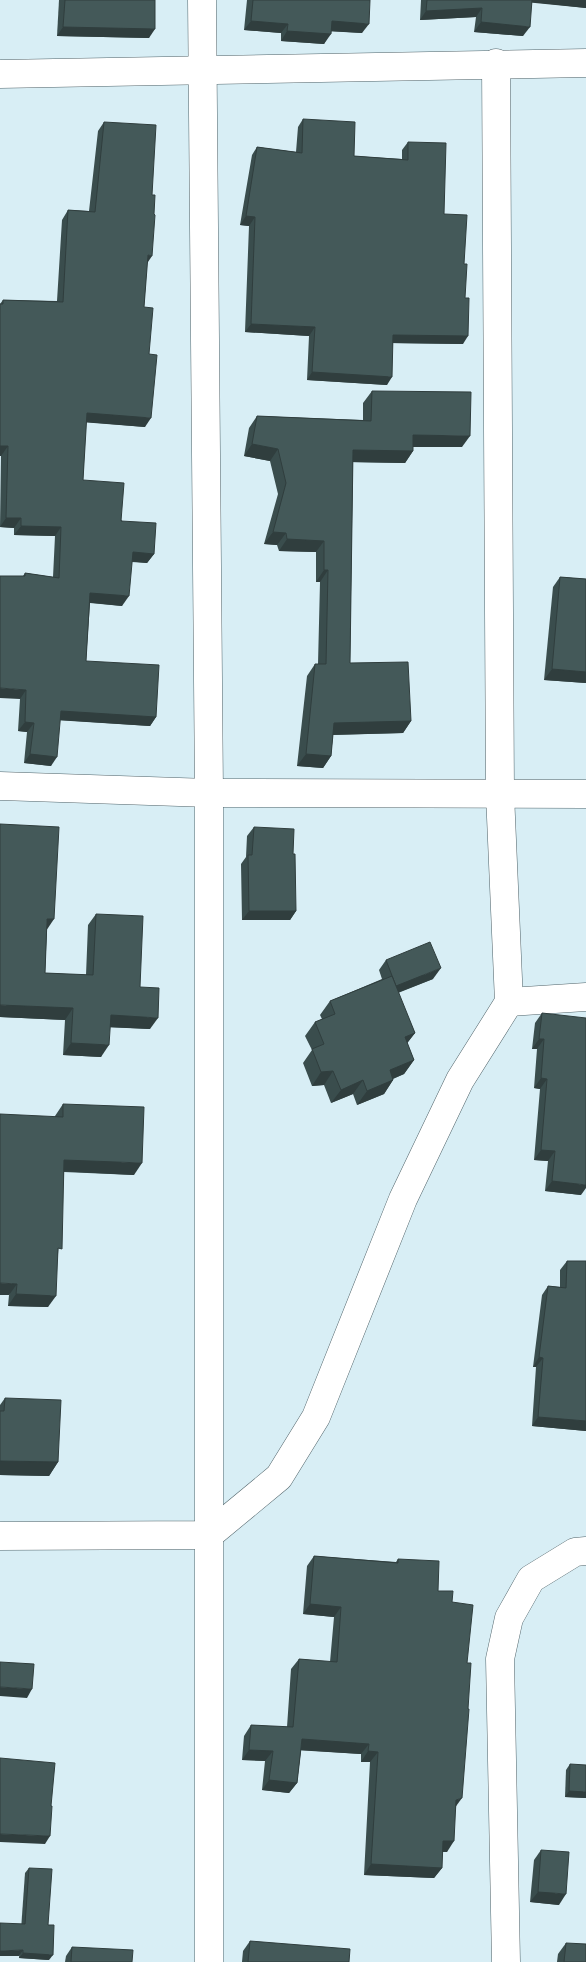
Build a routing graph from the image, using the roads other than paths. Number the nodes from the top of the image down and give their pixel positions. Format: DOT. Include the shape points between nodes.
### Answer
graph roads {
  1 [pos="202,0"];
  2 [pos="586,62"];
  3 [pos="496,63"];
  4 [pos="204,70"];
  5 [pos="0,74"];
  6 [pos="0,786"];
  7 [pos="209,793"];
  8 [pos="500,794"];
  9 [pos="586,794"];
  10 [pos="586,997"];
  11 [pos="509,1002"];
  12 [pos="209,1535"];
  13 [pos="0,1536"];
  14 [pos="586,1551"];
  15 [pos="209,1962"];
  16 [pos="506,1962"];
  1 -- 4 [label="street"];
  2 -- 3 [label="street"];
  3 -- 4 [label="street"];
  3 -- 8 [label="street"];
  4 -- 5 [label="street"];
  4 -- 7 [label="street"];
  6 -- 7 [label="street"];
  7 -- 8 [label="street"];
  7 -- 12 [label="street"];
  8 -- 9 [label="street"];
  8 -- 11 [label="street"];
  10 -- 11 [label="street"];
  11 -- 12 [label="street" via="460,1080 403,1199 316,1417 279,1477"];
  12 -- 13 [label="street"];
  12 -- 15 [label="street"];
  14 -- 16 [label="street" via="575,1552 531,1579 509,1618 500,1659"];
}
